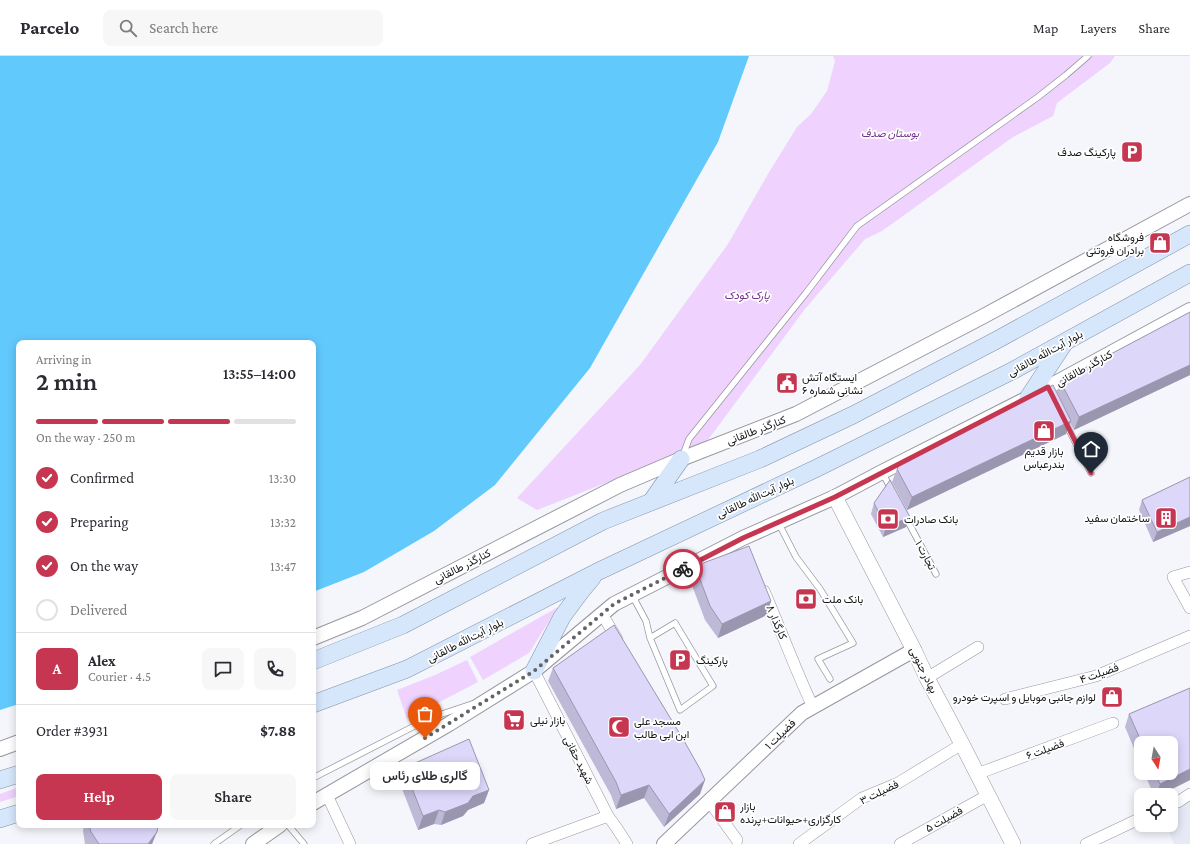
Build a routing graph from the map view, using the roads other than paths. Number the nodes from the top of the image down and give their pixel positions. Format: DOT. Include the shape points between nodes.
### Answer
graph roads {
  1 [pos="1088,56"];
  2 [pos="1190,204"];
  3 [pos="1190,234"];
  4 [pos="1190,273"];
  5 [pos="1190,310"];
  6 [pos="1064,342"];
  7 [pos="1028,398"];
  8 [pos="1062,415"];
  9 [pos="681,459"];
  10 [pos="882,472"];
  11 [pos="1091,473"];
  12 [pos="892,492"];
  13 [pos="835,497"];
  14 [pos="651,502"];
  15 [pos="903,512"];
  16 [pos="778,522"];
  17 [pos="743,538"];
  18 [pos="748,551"];
  19 [pos="597,572"];
  20 [pos="1190,572"];
  21 [pos="936,574"];
  22 [pos="759,579"];
  23 [pos="632,595"];
  24 [pos="1190,608"];
  25 [pos="602,614"];
  26 [pos="1190,636"];
  27 [pos="316,637"];
  28 [pos="650,638"];
  29 [pos="622,647"];
  30 [pos="978,647"];
  31 [pos="914,650"];
  32 [pos="316,660"];
  33 [pos="534,671"];
  34 [pos="927,678"];
  35 [pos="830,679"];
  36 [pos="491,698"];
  37 [pos="1005,699"];
  38 [pos="316,703"];
  39 [pos="813,707"];
  40 [pos="1113,724"];
  41 [pos="16,743"];
  42 [pos="962,744"];
  43 [pos="0,749"];
  44 [pos="977,774"];
  45 [pos="16,775"];
  46 [pos="316,776"];
  47 [pos="0,780"];
  48 [pos="1190,794"];
  49 [pos="328,795"];
  50 [pos="988,795"];
  51 [pos="316,801"];
  52 [pos="709,801"];
  53 [pos="1178,802"];
  54 [pos="16,814"];
  55 [pos="608,816"];
  56 [pos="0,819"];
  57 [pos="1134,821"];
  58 [pos="237,828"];
  59 [pos="276,828"];
  60 [pos="291,828"];
  61 [pos="737,840"];
  62 [pos="214,844"];
  63 [pos="253,844"];
  64 [pos="304,844"];
  65 [pos="350,844"];
  66 [pos="532,844"];
  67 [pos="627,844"];
  68 [pos="664,844"];
  69 [pos="799,844"];
  70 [pos="900,844"];
  71 [pos="1013,844"];
  72 [pos="1086,844"];
  1 -- 9 [label="lane" via="1038,97 856,226 689,439"];
  2 -- 9 [label="street, کنارگذر طالقانی" via="796,414"];
  3 -- 14 [label="main road" via="853,415 760,459"];
  4 -- 6 [label="main road, بلوار آیت‌الله طالقانی"];
  5 -- 7 [label="street, کنارگذر طالقانی" via="1050,391"];
  6 -- 7 [label="main road"];
  6 -- 19 [label="main road, بلوار آیت‌الله طالقانی" via="1012,371 817,468"];
  7 -- 10 [label="street, کنارگذر طالقانی"];
  8 -- 11 [label="lane"];
  9 -- 14 [label="main road"];
  9 -- 27 [label="street, کنارگذر طالقانی" via="620,485 362,618"];
  10 -- 12 [label="lane"];
  10 -- 13 [label="street, کنارگذر طالقانی"];
  13 -- 16 [label="street, کنارگذر طالقانی"];
  13 -- 31 [label="main road, بهادر جنوبی"];
  14 -- 32 [label="main road" via="590,527 403,625"];
  15 -- 21 [label="lane, تجارت ۱"];
  16 -- 17 [label="street, کنارگذر طالقانی"];
  16 -- 35 [label="lane" via="796,557 820,589 853,643 818,659"];
  17 -- 18 [label="street"];
  17 -- 23 [label="street, کنارگذر طالقانی"];
  19 -- 33 [label="main road" via="562,617"];
  19 -- 38 [label="main road, بلوار آیت‌الله طالقانی" via="407,669"];
  20 -- 24 [label="street" via="1173,577"];
  22 -- 39 [label="street, کارگذار ۸"];
  23 -- 25 [label="street, کنارگذر طالقانی" via="614,604"];
  23 -- 28 [label="lane" via="646,621"];
  25 -- 29 [label="street"];
  25 -- 33 [label="street, کنارگذر طالقانی"];
  26 -- 37 [label="street, فضیلت ۴" via="1096,676"];
  28 -- 28 [label="lane" via="680,710 713,686 675,623"];
  30 -- 34 [label="street"];
  31 -- 34 [label="main road, بهادر جنوبی"];
  31 -- 39 [label="street, فضیلت ۱"];
  33 -- 36 [label="street, کنارگذر طالقانی"];
  33 -- 55 [label="street, شهید حقانی"];
  34 -- 42 [label="main road, بهادر جنوبی"];
  36 -- 46 [label="lane" via="430,718"];
  36 -- 49 [label="street, کنارگذر طالقانی"];
  39 -- 52 [label="street, فضیلت ۱" via="802,713"];
  40 -- 44 [label="street, فضیلت ۶"];
  41 -- 43 [label="street"];
  42 -- 44 [label="main road, بهادر جنوبی"];
  42 -- 69 [label="street, فضیلت ۳" via="898,783 862,798"];
  44 -- 50 [label="main road, بهادر جنوبی"];
  45 -- 47 [label="main road"];
  48 -- 53 [label="street"];
  49 -- 51 [label="street, کنارگذر طالقانی"];
  49 -- 65 [label="street"];
  50 -- 70 [label="street, فضیلت ۵"];
  50 -- 71 [label="main road, بهادر جنوبی"];
  52 -- 61 [label="street"];
  52 -- 68 [label="street, فضیلت ۱"];
  54 -- 56 [label="main road"];
  55 -- 66 [label="street"];
  55 -- 67 [label="street, شهید حقانی"];
  57 -- 72 [label="street"];
  58 -- 62 [label="lane"];
  59 -- 63 [label="street"];
  60 -- 64 [label="lane"];
}
